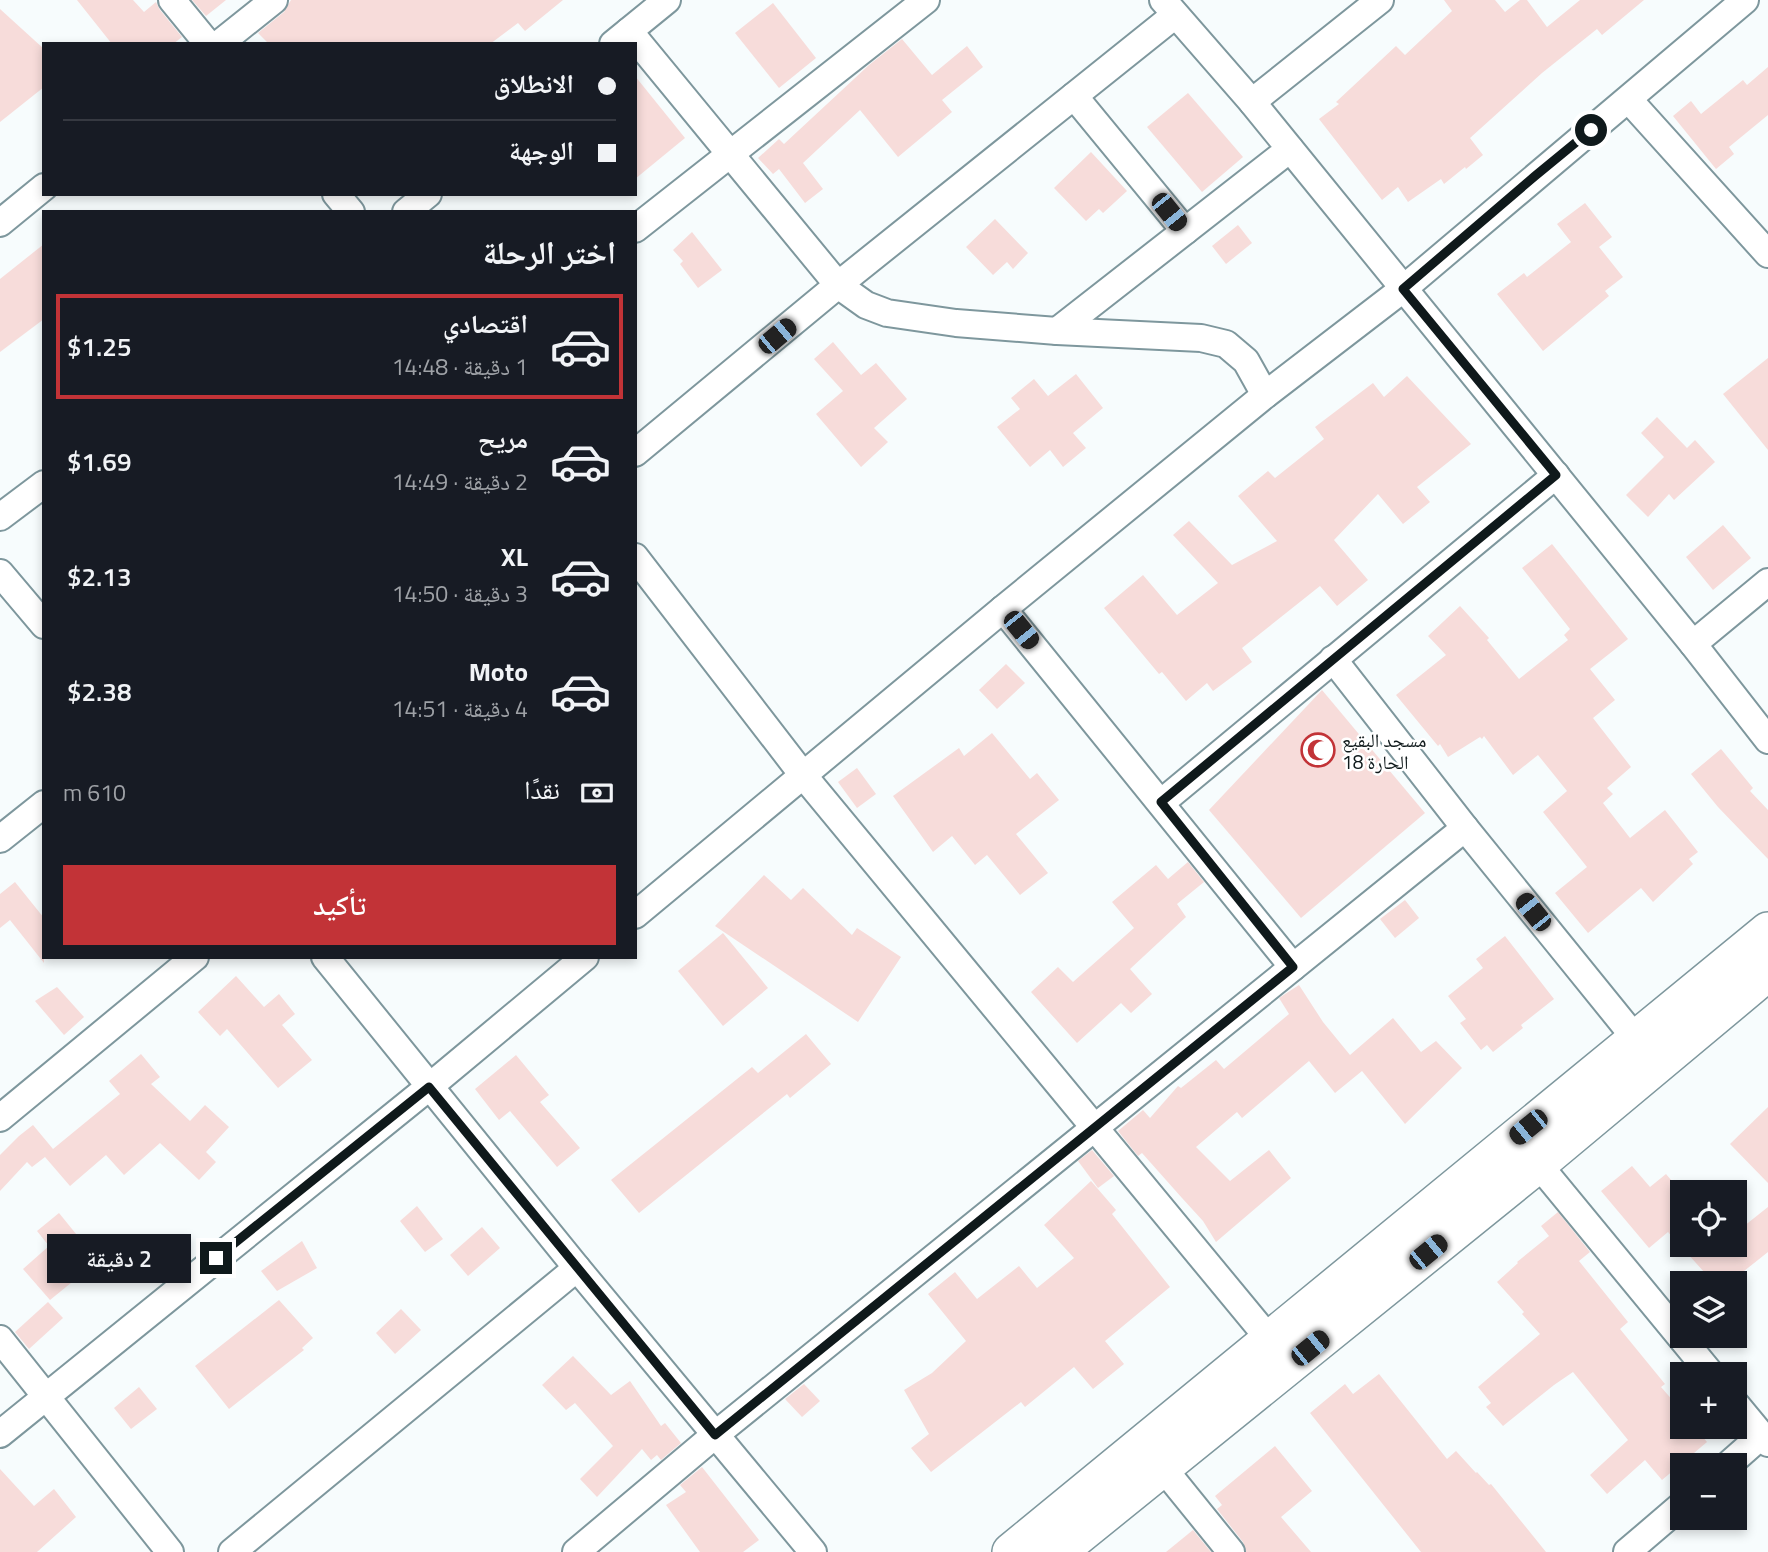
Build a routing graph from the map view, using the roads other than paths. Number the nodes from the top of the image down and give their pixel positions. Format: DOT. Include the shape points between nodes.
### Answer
graph roads {
  1 [pos="172,0"];
  2 [pos="274,0"];
  3 [pos="667,0"];
  4 [pos="926,0"];
  5 [pos="1380,0"];
  6 [pos="1745,0"];
  7 [pos="1169,7"];
  8 [pos="621,37"];
  9 [pos="206,42"];
  10 [pos="222,42"];
  11 [pos="637,54"];
  12 [pos="1074,96"];
  13 [pos="1629,100"];
  14 [pos="1252,102"];
  15 [pos="1290,149"];
  16 [pos="730,154"];
  17 [pos="42,189"];
  18 [pos="338,196"];
  19 [pos="426,196"];
  20 [pos="349,210"];
  21 [pos="408,210"];
  22 [pos="0,223"];
  23 [pos="637,227"];
  24 [pos="1185,231"];
  25 [pos="1768,254"];
  26 [pos="838,285"];
  27 [pos="1403,289"];
  28 [pos="1057,331"];
  29 [pos="1265,394"];
  30 [pos="637,451"];
  31 [pos="1556,475"];
  32 [pos="42,486"];
  33 [pos="0,517"];
  34 [pos="637,563"];
  35 [pos="0,573"];
  36 [pos="1768,582"];
  37 [pos="644,586"];
  38 [pos="1003,609"];
  39 [pos="42,623"];
  40 [pos="1693,645"];
  41 [pos="1333,659"];
  42 [pos="1768,740"];
  43 [pos="803,775"];
  44 [pos="1161,802"];
  45 [pos="42,806"];
  46 [pos="1465,828"];
  47 [pos="0,839"];
  48 [pos="639,903"];
  49 [pos="1768,931"];
  50 [pos="193,959"];
  51 [pos="327,959"];
  52 [pos="583,959"];
  53 [pos="1293,967"];
  54 [pos="1768,972"];
  55 [pos="1636,1039"];
  56 [pos="429,1087"];
  57 [pos="0,1118"];
  58 [pos="1095,1128"];
  59 [pos="1538,1164"];
  60 [pos="576,1268"];
  61 [pos="0,1339"];
  62 [pos="1280,1352"];
  63 [pos="1701,1362"];
  64 [pos="46,1395"];
  65 [pos="1747,1418"];
  66 [pos="0,1434"];
  67 [pos="715,1435"];
  68 [pos="1765,1439"];
  69 [pos="1745,1453"];
  70 [pos="1163,1468"];
  71 [pos="1670,1515"];
  72 [pos="170,1552"];
  73 [pos="232,1552"];
  74 [pos="576,1552"];
  75 [pos="813,1552"];
  76 [pos="1011,1552"];
  77 [pos="1058,1552"];
  78 [pos="1231,1552"];
  79 [pos="1627,1552"];
  1 -- 9 [label="street"];
  2 -- 10 [label="street"];
  3 -- 8 [label="street"];
  4 -- 16 [label="street"];
  5 -- 14 [label="street"];
  6 -- 13 [label="street"];
  7 -- 12 [label="street"];
  7 -- 14 [label="street"];
  11 -- 16 [label="street"];
  12 -- 24 [label="street"];
  12 -- 26 [label="street"];
  13 -- 25 [label="street"];
  13 -- 27 [label="street"];
  14 -- 15 [label="street"];
  15 -- 24 [label="street"];
  15 -- 27 [label="street"];
  16 -- 23 [label="street"];
  16 -- 26 [label="street"];
  17 -- 22 [label="street"];
  18 -- 20 [label="street"];
  19 -- 21 [label="street"];
  24 -- 28 [label="street"];
  26 -- 28 [label="street" via="887,313"];
  26 -- 30 [label="street"];
  27 -- 29 [label="street"];
  27 -- 31 [label="street"];
  28 -- 29 [label="street" via="1201,338 1226,344 1246,361"];
  29 -- 38 [label="street"];
  31 -- 40 [label="street"];
  31 -- 41 [label="street"];
  32 -- 33 [label="street"];
  34 -- 37 [label="street"];
  35 -- 39 [label="street"];
  36 -- 40 [label="street"];
  37 -- 43 [label="street"];
  38 -- 43 [label="street"];
  38 -- 44 [label="street"];
  40 -- 42 [label="street"];
  41 -- 44 [label="street"];
  41 -- 46 [label="street"];
  43 -- 48 [label="street"];
  43 -- 58 [label="street"];
  44 -- 53 [label="street"];
  45 -- 47 [label="street"];
  46 -- 53 [label="street"];
  46 -- 55 [label="street"];
  49 -- 55 [label="main road"];
  50 -- 57 [label="street"];
  51 -- 56 [label="street"];
  52 -- 56 [label="street"];
  53 -- 58 [label="street"];
  54 -- 59 [label="main road"];
  55 -- 62 [label="main road"];
  56 -- 60 [label="street"];
  56 -- 64 [label="street"];
  58 -- 62 [label="street"];
  58 -- 67 [label="street"];
  59 -- 62 [label="main road"];
  59 -- 63 [label="street"];
  60 -- 67 [label="street"];
  60 -- 73 [label="street"];
  61 -- 64 [label="street"];
  62 -- 70 [label="main road"];
  62 -- 76 [label="main road"];
  64 -- 66 [label="street"];
  64 -- 72 [label="street"];
  65 -- 68 [label="street"];
  67 -- 74 [label="street"];
  67 -- 75 [label="street"];
  68 -- 69 [label="street"];
  70 -- 77 [label="main road"];
  70 -- 78 [label="street"];
  71 -- 79 [label="street"];
}
